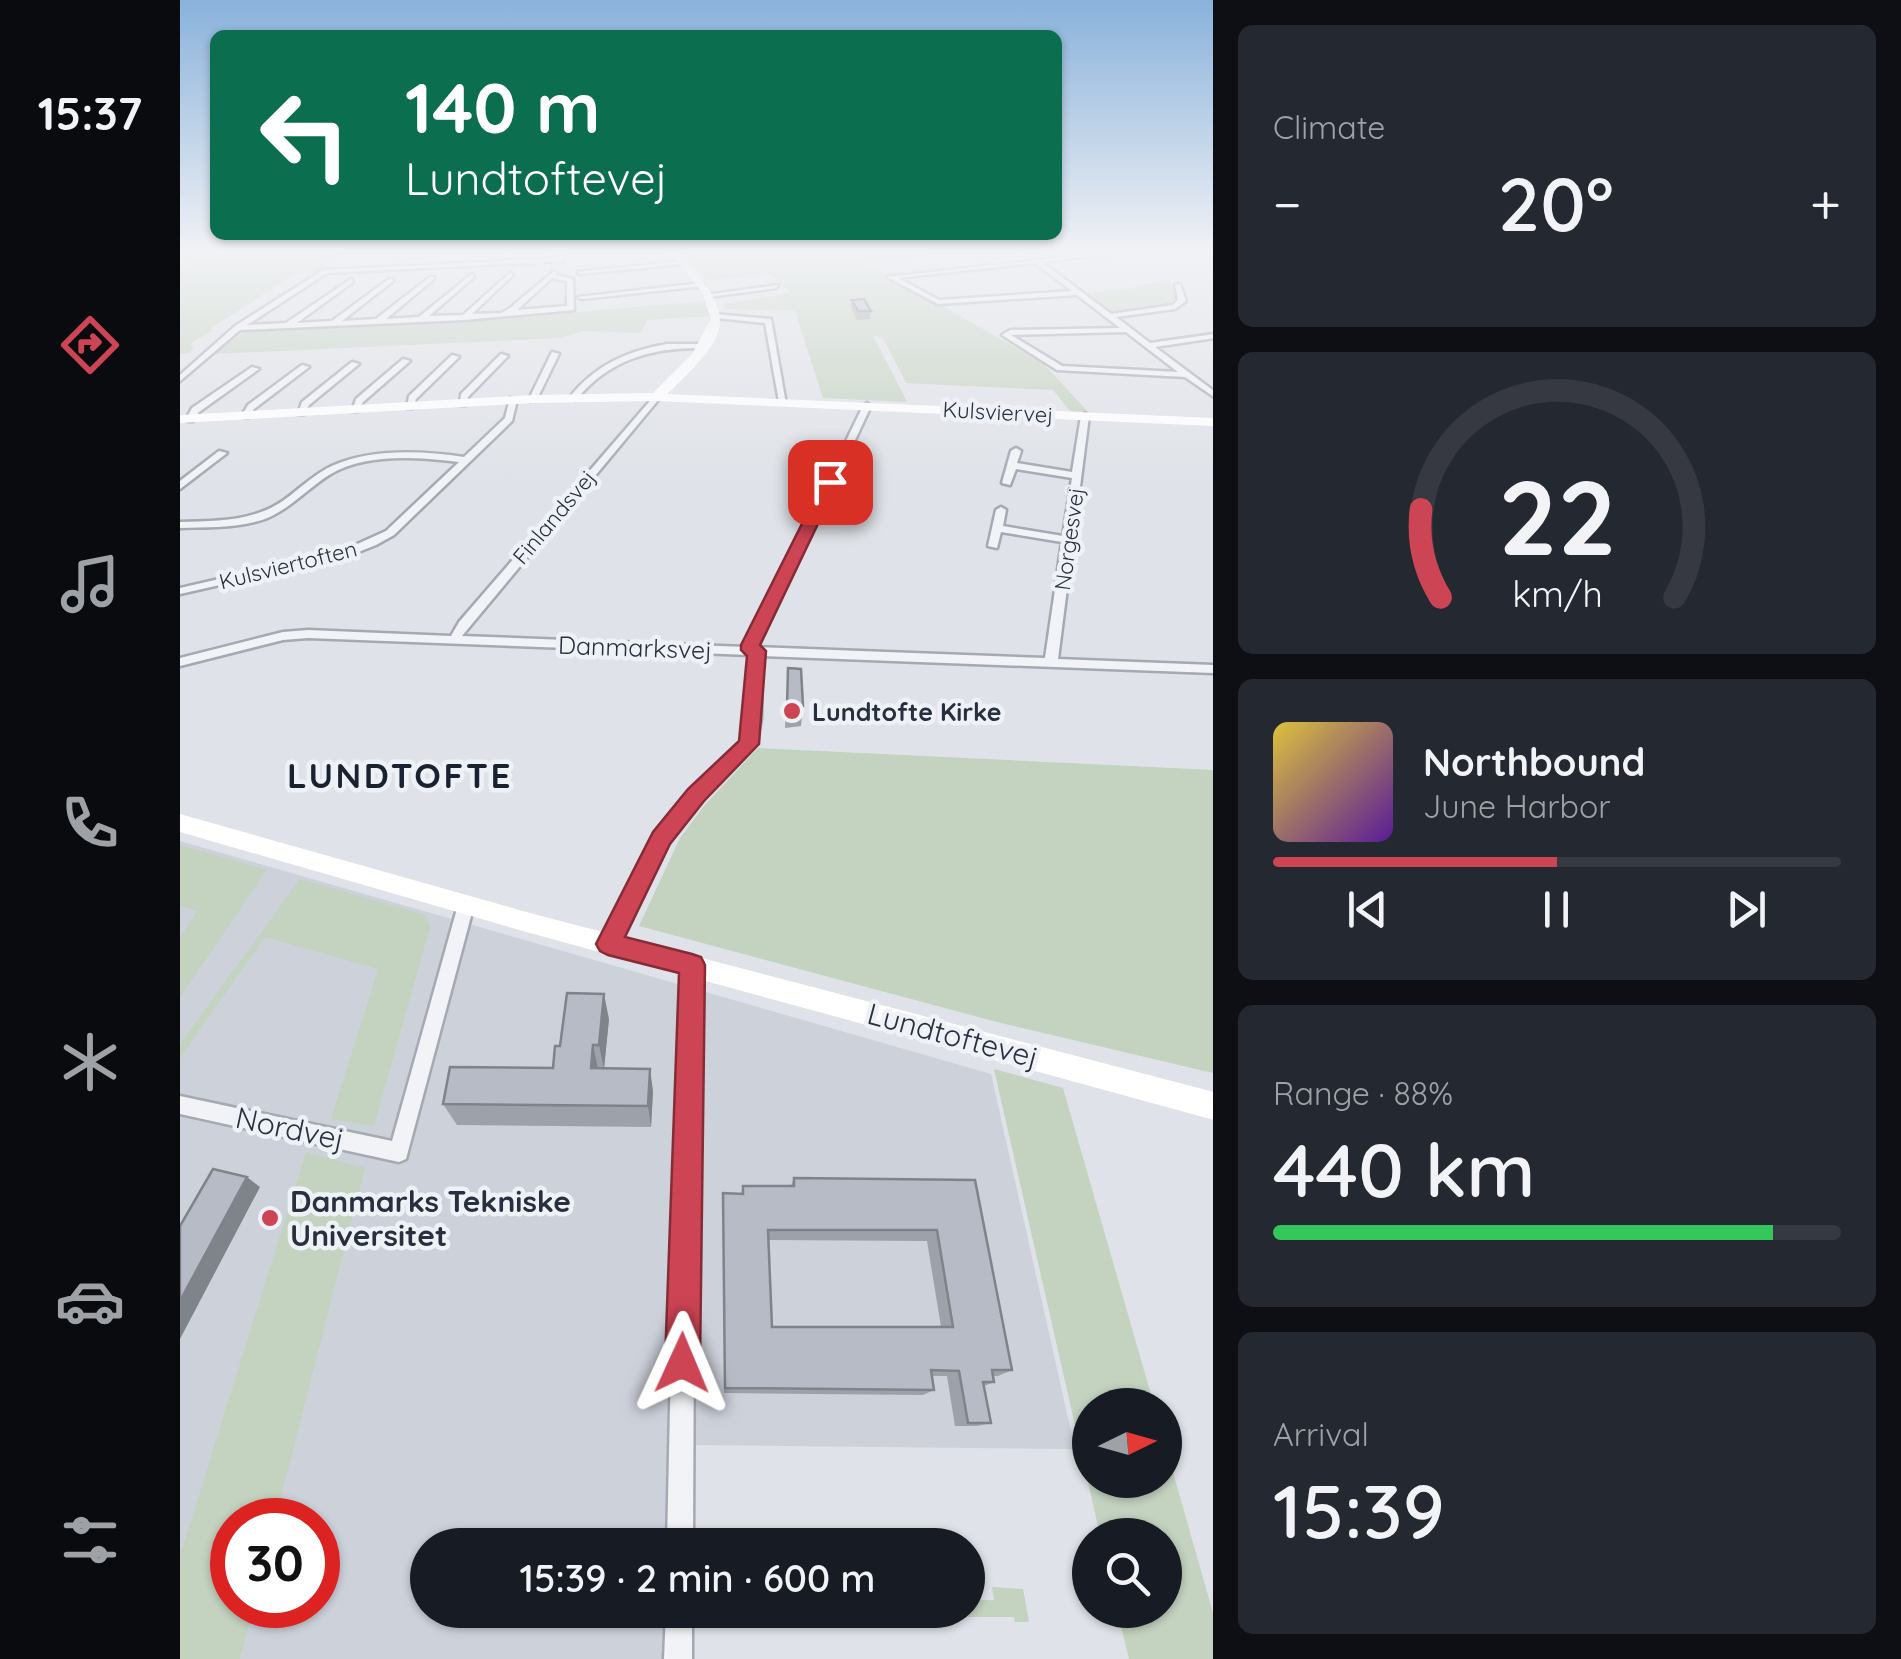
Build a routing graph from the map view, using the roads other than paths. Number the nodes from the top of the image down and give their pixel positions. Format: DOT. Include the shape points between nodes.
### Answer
graph roads {
  1 [pos="238,328"];
  2 [pos="715,328"];
  3 [pos="770,328"];
  4 [pos="1128,330"];
  5 [pos="1213,336"];
  6 [pos="1150,345"];
  7 [pos="704,346"];
  8 [pos="555,354"];
  9 [pos="504,356"];
  10 [pos="455,357"];
  11 [pos="406,360"];
  12 [pos="355,364"];
  13 [pos="305,367"];
  14 [pos="254,369"];
  15 [pos="1188,375"];
  16 [pos="180,379"];
  17 [pos="1213,394"];
  18 [pos="656,397"];
  19 [pos="573,398"];
  20 [pos="533,399"];
  21 [pos="513,400"];
  22 [pos="783,402"];
  23 [pos="462,403"];
  24 [pos="410,406"];
  25 [pos="867,406"];
  26 [pos="355,409"];
  27 [pos="301,412"];
  28 [pos="246,415"];
  29 [pos="1086,416"];
  30 [pos="185,419"];
  31 [pos="1213,422"];
  32 [pos="1016,451"];
  33 [pos="223,459"];
  34 [pos="468,460"];
  35 [pos="1012,465"];
  36 [pos="1077,476"];
  37 [pos="1007,483"];
  38 [pos="180,486"];
  39 [pos="1001,510"];
  40 [pos="180,525"];
  41 [pos="997,528"];
  42 [pos="1068,540"];
  43 [pos="993,546"];
  44 [pos="180,592"];
  45 [pos="454,640"];
  46 [pos="753,651"];
  47 [pos="180,662"];
  48 [pos="1051,662"];
  49 [pos="1213,668"];
  50 [pos="180,823"];
  51 [pos="466,905"];
  52 [pos="608,944"];
  53 [pos="692,965"];
  54 [pos="180,1105"];
  55 [pos="1213,1106"];
  56 [pos="680,1528"];
  57 [pos="679,1628"];
  58 [pos="678,1659"];
  1 -- 16 [label="street"];
  2 -- 7 [label="street"];
  3 -- 22 [label="street"];
  4 -- 6 [label="street"];
  4 -- 15 [label="street" via="1006,335 1060,368"];
  5 -- 6 [label="street"];
  6 -- 15 [label="street"];
  7 -- 18 [label="street"];
  7 -- 19 [label="street" via="676,344 605,364"];
  8 -- 20 [label="street"];
  9 -- 23 [label="street"];
  10 -- 24 [label="street"];
  11 -- 26 [label="street"];
  12 -- 27 [label="street"];
  13 -- 28 [label="street"];
  14 -- 30 [label="street"];
  15 -- 17 [label="street"];
  18 -- 19 [label="street, Kulsviervej"];
  18 -- 22 [label="street, Kulsviervej"];
  18 -- 45 [label="street, Finlandsvej"];
  19 -- 20 [label="street, Kulsviervej"];
  20 -- 21 [label="street, Kulsviervej"];
  21 -- 23 [label="street, Kulsviervej"];
  21 -- 34 [label="street, Kulsviertoften" via="508,419"];
  22 -- 25 [label="street, Kulsviervej"];
  23 -- 24 [label="street, Kulsviervej"];
  24 -- 26 [label="street, Kulsviervej"];
  25 -- 29 [label="street, Kulsviervej"];
  25 -- 46 [label="street"];
  26 -- 27 [label="street, Kulsviervej"];
  27 -- 28 [label="street, Kulsviervej"];
  28 -- 30 [label="street, Kulsviervej"];
  29 -- 31 [label="street, Kulsviervej"];
  29 -- 36 [label="street, Norgesvej"];
  32 -- 35 [label="street"];
  33 -- 38 [label="street"];
  34 -- 40 [label="street" via="350,462 266,515"];
  34 -- 44 [label="street, Kulsviertoften" via="372,543"];
  35 -- 36 [label="street"];
  35 -- 37 [label="street"];
  36 -- 42 [label="street, Norgesvej"];
  39 -- 41 [label="street"];
  41 -- 42 [label="street"];
  41 -- 43 [label="street"];
  42 -- 48 [label="street, Norgesvej"];
  45 -- 46 [label="street, Danmarksvej"];
  45 -- 47 [label="street, Danmarksvej" via="283,636"];
  46 -- 48 [label="street, Danmarksvej"];
  46 -- 52 [label="street" via="749,744 661,838"];
  48 -- 49 [label="street, Danmarksvej"];
  50 -- 51 [label="street, Lundtoftevej"];
  51 -- 52 [label="street, Lundtoftevej"];
  51 -- 54 [label="street, Nordvej" via="400,1152"];
  52 -- 53 [label="street, Lundtoftevej"];
  53 -- 55 [label="street, Lundtoftevej"];
  53 -- 56 [label="street"];
  57 -- 58 [label="street"];
}
